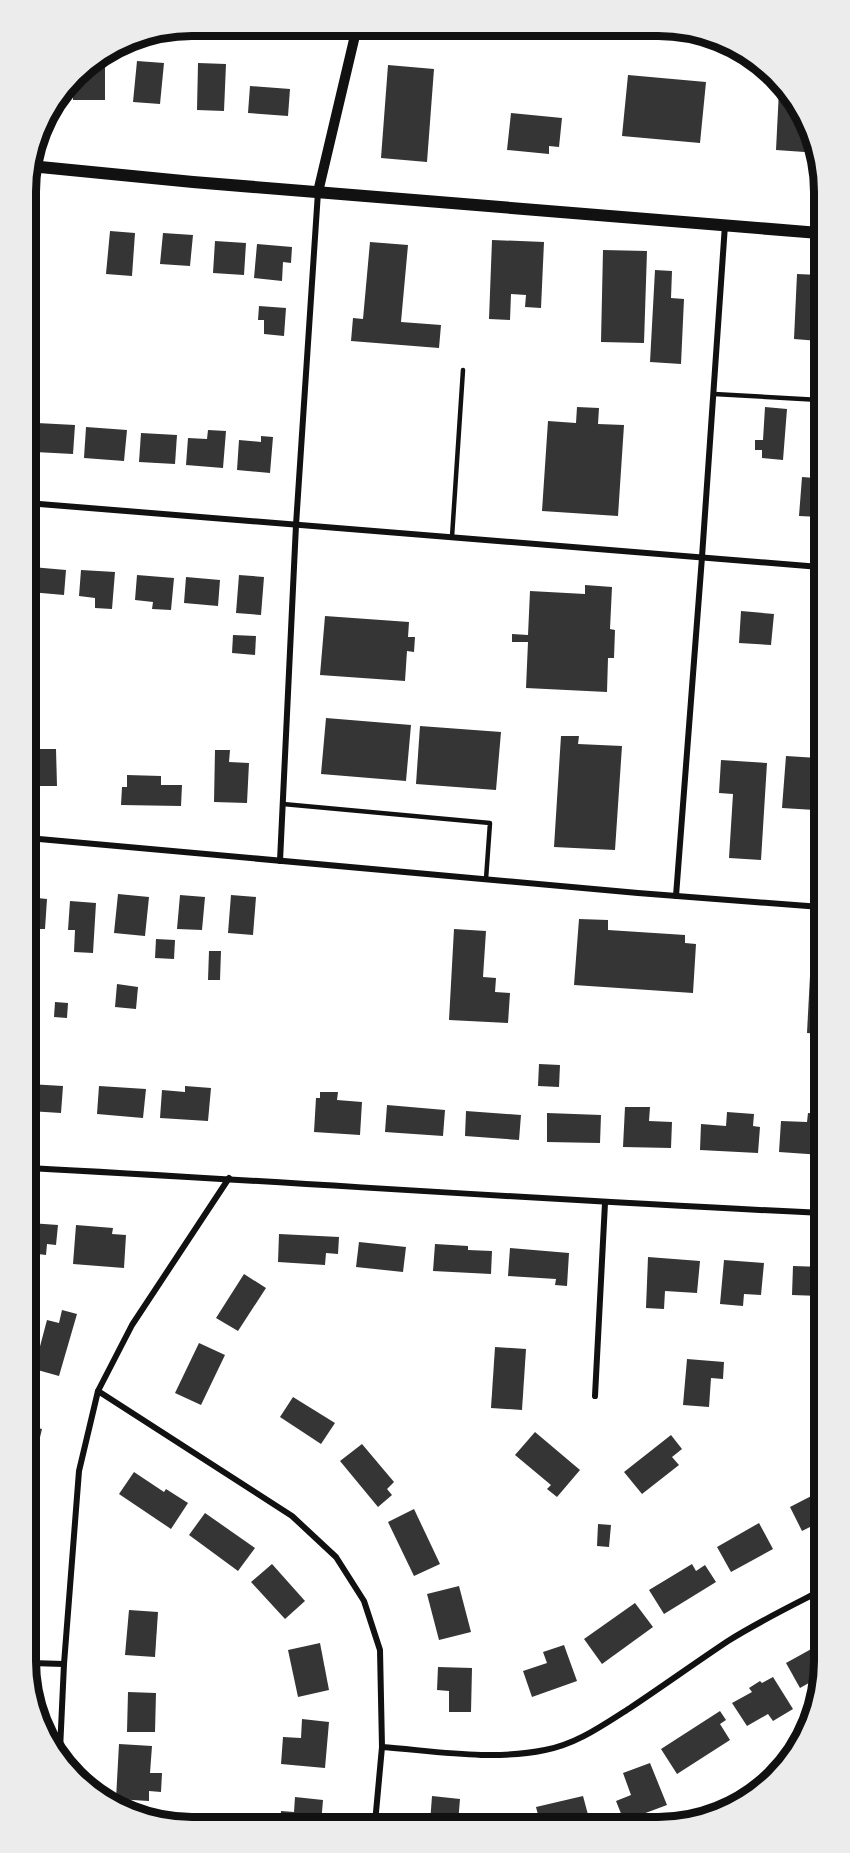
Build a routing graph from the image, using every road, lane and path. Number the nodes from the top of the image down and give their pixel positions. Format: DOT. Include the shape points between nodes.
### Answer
graph roads {
  1 [pos="355,36"];
  2 [pos="38,167"];
  3 [pos="318,192"];
  4 [pos="725,225"];
  5 [pos="814,233"];
  6 [pos="463,370"];
  7 [pos="714,394"];
  8 [pos="814,400"];
  9 [pos="36,503"];
  10 [pos="296,525"];
  11 [pos="452,537"];
  12 [pos="702,557"];
  13 [pos="814,566"];
  14 [pos="283,804"];
  15 [pos="36,839"];
  16 [pos="280,861"];
  17 [pos="486,879"];
  18 [pos="676,896"];
  19 [pos="814,906"];
  20 [pos="36,1168"];
  21 [pos="229,1178"];
  22 [pos="605,1203"];
  23 [pos="814,1213"];
  24 [pos="98,1391"];
  25 [pos="595,1396"];
  26 [pos="814,1594"];
  27 [pos="36,1663"];
  28 [pos="64,1664"];
  29 [pos="60,1745"];
  30 [pos="382,1747"];
  31 [pos="376,1817"];
  1 -- 3 [label="street"];
  2 -- 3 [label="main road"];
  3 -- 4 [label="main road"];
  3 -- 10 [label="street"];
  4 -- 5 [label="main road"];
  4 -- 7 [label="street"];
  6 -- 11 [label="lane"];
  7 -- 8 [label="lane"];
  7 -- 12 [label="street"];
  9 -- 10 [label="street"];
  10 -- 11 [label="street"];
  10 -- 14 [label="street"];
  11 -- 12 [label="street"];
  12 -- 13 [label="street"];
  12 -- 18 [label="street"];
  14 -- 16 [label="street"];
  14 -- 17 [label="lane" via="490,823"];
  15 -- 16 [label="street"];
  16 -- 17 [label="street"];
  17 -- 18 [label="street"];
  18 -- 19 [label="street"];
  20 -- 21 [label="street"];
  21 -- 22 [label="street"];
  21 -- 24 [label="street" via="132,1325"];
  22 -- 23 [label="street"];
  22 -- 25 [label="street"];
  24 -- 28 [label="street" via="79,1471"];
  24 -- 30 [label="street" via="292,1516 336,1557 364,1601 380,1650"];
  26 -- 30 [label="street" via="728,1641 600,1728 570,1743 519,1754 476,1755"];
  27 -- 28 [label="street"];
  28 -- 29 [label="street"];
  30 -- 31 [label="street"];
}
